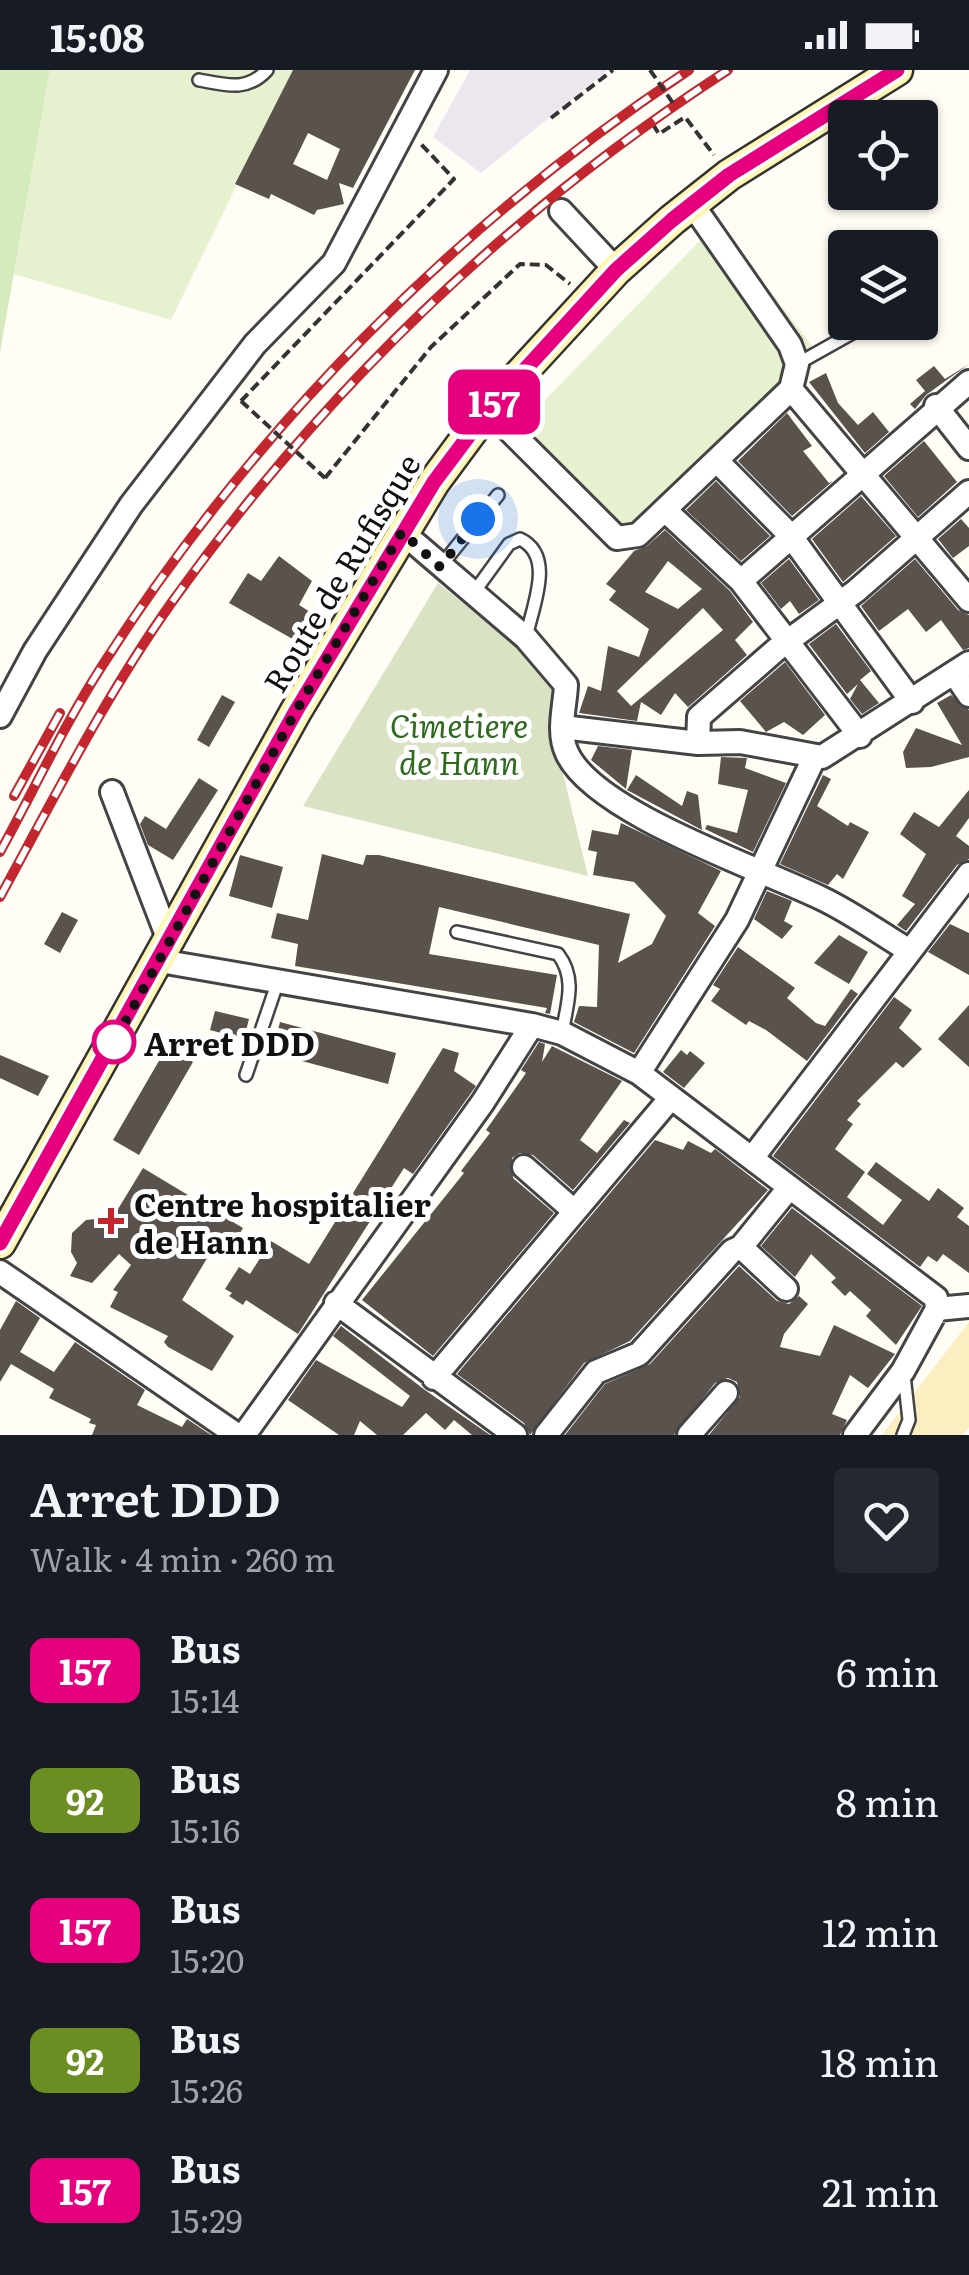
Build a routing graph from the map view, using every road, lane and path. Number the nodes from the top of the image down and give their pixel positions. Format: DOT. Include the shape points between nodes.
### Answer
graph roads {
  1 [pos="267,70"];
  2 [pos="436,70"];
  3 [pos="613,70"];
  4 [pos="650,70"];
  5 [pos="897,70"];
  6 [pos="200,80"];
  7 [pos="551,118"];
  8 [pos="406,129"];
  9 [pos="729,175"];
  10 [pos="692,204"];
  11 [pos="562,211"];
  12 [pos="616,270"];
  13 [pos="588,300"];
  14 [pos="839,340"];
  15 [pos="796,364"];
  16 [pos="969,382"];
  17 [pos="792,390"];
  18 [pos="936,406"];
  19 [pos="488,410"];
  20 [pos="969,448"];
  21 [pos="718,462"];
  22 [pos="862,471"];
  23 [pos="969,492"];
  24 [pos="498,495"];
  25 [pos="666,511"];
  26 [pos="402,532"];
  27 [pos="790,535"];
  28 [pos="916,538"];
  29 [pos="440,567"];
  30 [pos="740,580"];
  31 [pos="474,592"];
  32 [pos="969,600"];
  33 [pos="840,603"];
  34 [pos="526,638"];
  35 [pos="787,642"];
  36 [pos="962,668"];
  37 [pos="969,695"];
  38 [pos="912,702"];
  39 [pos="0,716"];
  40 [pos="562,727"];
  41 [pos="860,736"];
  42 [pos="698,743"];
  43 [pos="814,758"];
  44 [pos="112,792"];
  45 [pos="764,870"];
  46 [pos="969,874"];
  47 [pos="458,932"];
  48 [pos="908,950"];
  49 [pos="165,952"];
  50 [pos="278,981"];
  51 [pos="532,1025"];
  52 [pos="562,1032"];
  53 [pos="639,1074"];
  54 [pos="246,1076"];
  55 [pos="670,1100"];
  56 [pos="753,1158"];
  57 [pos="524,1167"];
  58 [pos="789,1188"];
  59 [pos="572,1210"];
  60 [pos="0,1243"];
  61 [pos="741,1246"];
  62 [pos="0,1272"];
  63 [pos="786,1289"];
  64 [pos="336,1303"];
  65 [pos="969,1306"];
  66 [pos="937,1308"];
  67 [pos="904,1371"];
  68 [pos="434,1378"];
  69 [pos="726,1393"];
  70 [pos="236,1435"];
  71 [pos="244,1435"];
  72 [pos="515,1435"];
  73 [pos="546,1435"];
  74 [pos="688,1435"];
  75 [pos="855,1435"];
  76 [pos="903,1435"];
  1 -- 6 [label="lane" via="252,84 234,87"];
  2 -- 8 [label="street"];
  3 -- 7 [label="path"];
  4 -- 9 [label="path, bridge" via="675,106 652,122 659,134 685,116"];
  5 -- 9 [label="main road, Route de Rufisque"];
  8 -- 13 [label="path, bridge" via="454,179 241,401 325,478 431,347 520,264 546,264"];
  8 -- 39 [label="street" via="334,263 255,344 131,505"];
  9 -- 10 [label="main road, Route de Rufisque"];
  10 -- 12 [label="main road, Route de Rufisque"];
  10 -- 15 [label="street" via="790,345"];
  11 -- 12 [label="street"];
  12 -- 13 [label="main road, Route de Rufisque"];
  13 -- 19 [label="main road, Route de Rufisque"];
  14 -- 15 [label="lane"];
  15 -- 17 [label="street"];
  16 -- 18 [label="street"];
  17 -- 21 [label="street"];
  17 -- 22 [label="street"];
  18 -- 20 [label="street"];
  18 -- 22 [label="street"];
  19 -- 25 [label="street" via="617,538 638,535"];
  19 -- 26 [label="main road, Route de Rufisque"];
  21 -- 25 [label="street"];
  21 -- 27 [label="street"];
  22 -- 27 [label="street"];
  22 -- 28 [label="street"];
  23 -- 28 [label="street"];
  24 -- 29 [label="lane"];
  25 -- 30 [label="street"];
  26 -- 29 [label="street"];
  26 -- 49 [label="main road, Route de Rufisque"];
  27 -- 30 [label="street"];
  27 -- 33 [label="street"];
  28 -- 32 [label="street"];
  28 -- 33 [label="street"];
  29 -- 31 [label="street"];
  30 -- 35 [label="street"];
  31 -- 34 [label="street"];
  31 -- 34 [label="lane" via="509,544 533,545 541,562"];
  33 -- 35 [label="street"];
  33 -- 38 [label="street"];
  34 -- 40 [label="street" via="566,685"];
  35 -- 41 [label="street"];
  35 -- 42 [label="street" via="699,717"];
  36 -- 37 [label="street"];
  36 -- 38 [label="street"];
  38 -- 41 [label="street"];
  40 -- 42 [label="street"];
  40 -- 45 [label="street" via="567,755 618,803"];
  41 -- 43 [label="street"];
  42 -- 43 [label="street" via="740,742"];
  43 -- 45 [label="street"];
  44 -- 49 [label="street"];
  45 -- 48 [label="street"];
  45 -- 53 [label="street"];
  46 -- 48 [label="street"];
  47 -- 52 [label="lane" via="558,954 569,968"];
  48 -- 56 [label="street"];
  49 -- 50 [label="street"];
  49 -- 60 [label="main road, Route de Rufisque"];
  50 -- 51 [label="street"];
  50 -- 54 [label="lane"];
  51 -- 52 [label="street"];
  51 -- 64 [label="street" via="484,1102"];
  52 -- 53 [label="street"];
  53 -- 55 [label="street"];
  55 -- 56 [label="street"];
  55 -- 59 [label="street"];
  56 -- 58 [label="street"];
  57 -- 59 [label="street"];
  58 -- 61 [label="street"];
  58 -- 66 [label="street" via="936,1298"];
  59 -- 68 [label="street"];
  61 -- 63 [label="street"];
  61 -- 73 [label="street" via="639,1354 596,1372"];
  62 -- 70 [label="street"];
  64 -- 68 [label="street"];
  64 -- 71 [label="street"];
  65 -- 66 [label="street"];
  66 -- 67 [label="street"];
  67 -- 75 [label="street"];
  67 -- 76 [label="lane" via="909,1420"];
  68 -- 72 [label="street"];
  69 -- 74 [label="street"];
}
